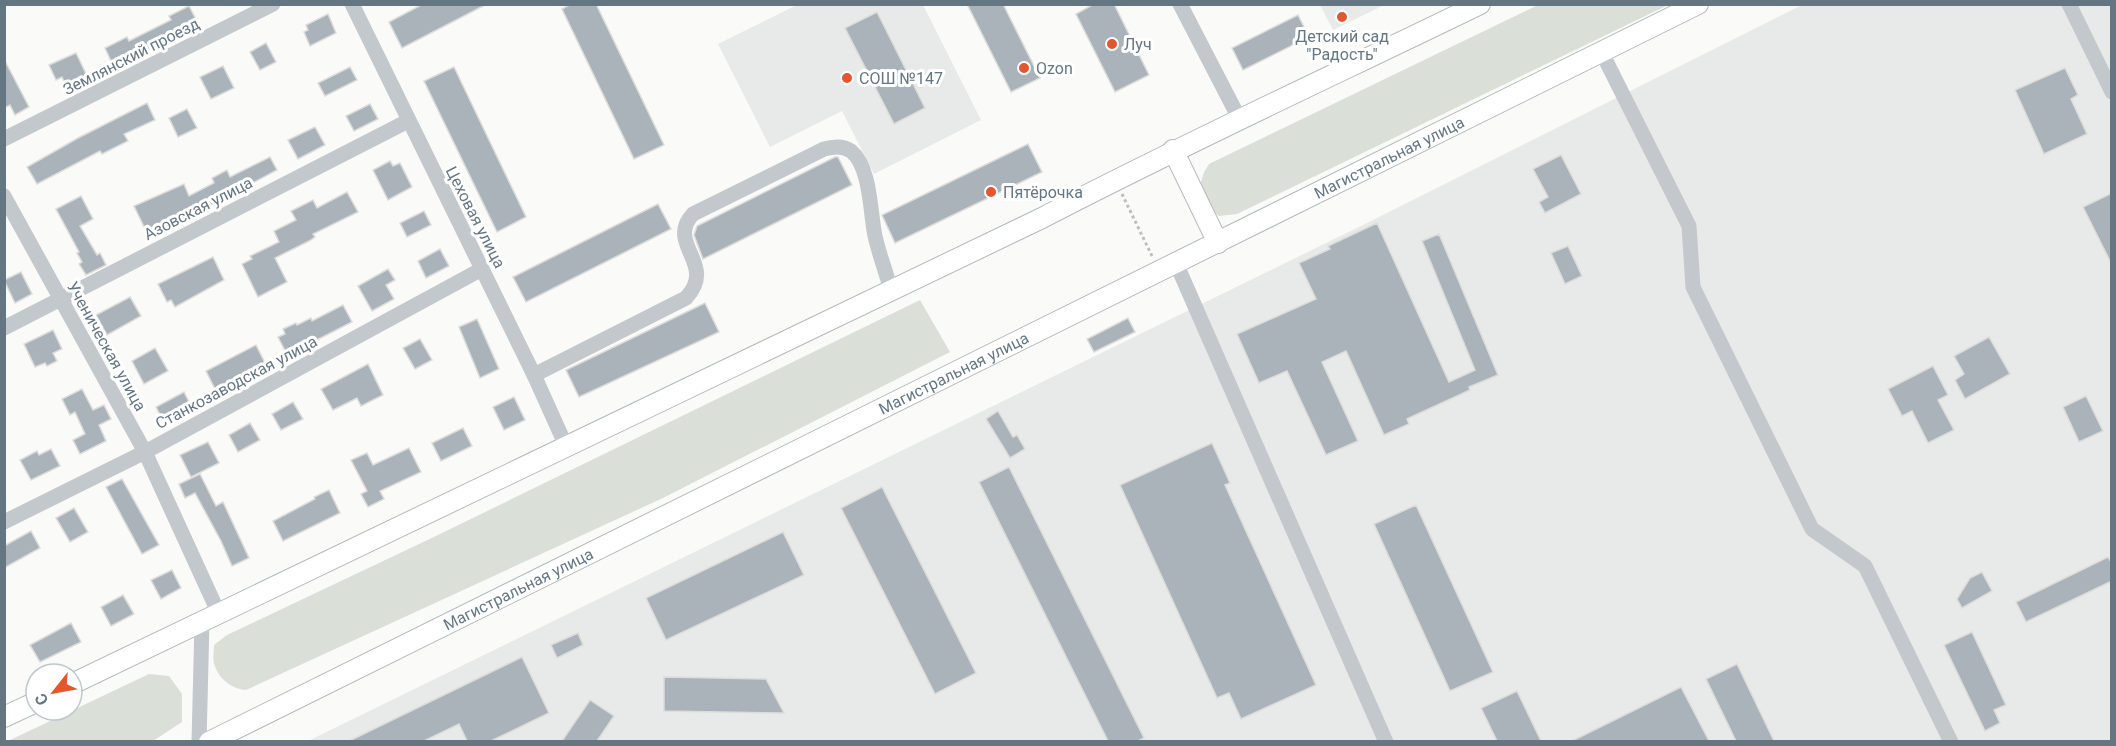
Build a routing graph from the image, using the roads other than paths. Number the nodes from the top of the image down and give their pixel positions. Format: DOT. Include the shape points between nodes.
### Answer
graph roads {
  1 [pos="273,4"];
  2 [pos="352,4"];
  3 [pos="1180,4"];
  4 [pos="1480,4"];
  5 [pos="1698,4"];
  6 [pos="2069,4"];
  7 [pos="1602,53"];
  8 [pos="2112,92"];
  9 [pos="1240,120"];
  10 [pos="408,121"];
  11 [pos="4,139"];
  12 [pos="1173,150"];
  13 [pos="4,196"];
  14 [pos="1218,243"];
  15 [pos="1168,267"];
  16 [pos="482,269"];
  17 [pos="891,290"];
  18 [pos="60,298"];
  19 [pos="4,328"];
  20 [pos="534,375"];
  21 [pos="566,446"];
  22 [pos="145,452"];
  23 [pos="4,522"];
  24 [pos="210,618"];
  25 [pos="84,678"];
  26 [pos="24,708"];
  27 [pos="4,717"];
  28 [pos="199,741"];
  29 [pos="209,741"];
  30 [pos="1386,741"];
  31 [pos="1951,741"];
  1 -- 11 [label="street, Землянский проезд"];
  2 -- 10 [label="street, Цеховая улица"];
  3 -- 9 [label="street"];
  4 -- 9 [label="main road"];
  5 -- 7 [label="main road, Магистральная улица"];
  6 -- 8 [label="street"];
  7 -- 14 [label="main road, Магистральная улица"];
  7 -- 31 [label="street" via="1689,226 1693,287 1812,529 1865,566"];
  9 -- 12 [label="main road"];
  10 -- 16 [label="street, Цеховая улица"];
  10 -- 18 [label="street, Азовская улица"];
  12 -- 14 [label="main road"];
  12 -- 17 [label="main road"];
  13 -- 18 [label="street, Ученическая улица"];
  14 -- 15 [label="main road, Магистральная улица"];
  15 -- 29 [label="main road, Магистральная улица"];
  15 -- 30 [label="street"];
  16 -- 20 [label="street, Цеховая улица"];
  16 -- 22 [label="street, Станкозаводская улица"];
  17 -- 20 [label="street" via="875,236 862,168 846,148 824,148 693,214 684,233 697,282 686,298"];
  17 -- 21 [label="main road"];
  18 -- 19 [label="street, Азовская улица"];
  18 -- 22 [label="street, Ученическая улица"];
  20 -- 21 [label="street, Цеховая улица"];
  21 -- 24 [label="main road"];
  22 -- 23 [label="street, Станкозаводская улица"];
  22 -- 24 [label="street, Ученическая улица"];
  24 -- 25 [label="main road"];
  24 -- 28 [label="street"];
  26 -- 27 [label="main road"];
}
